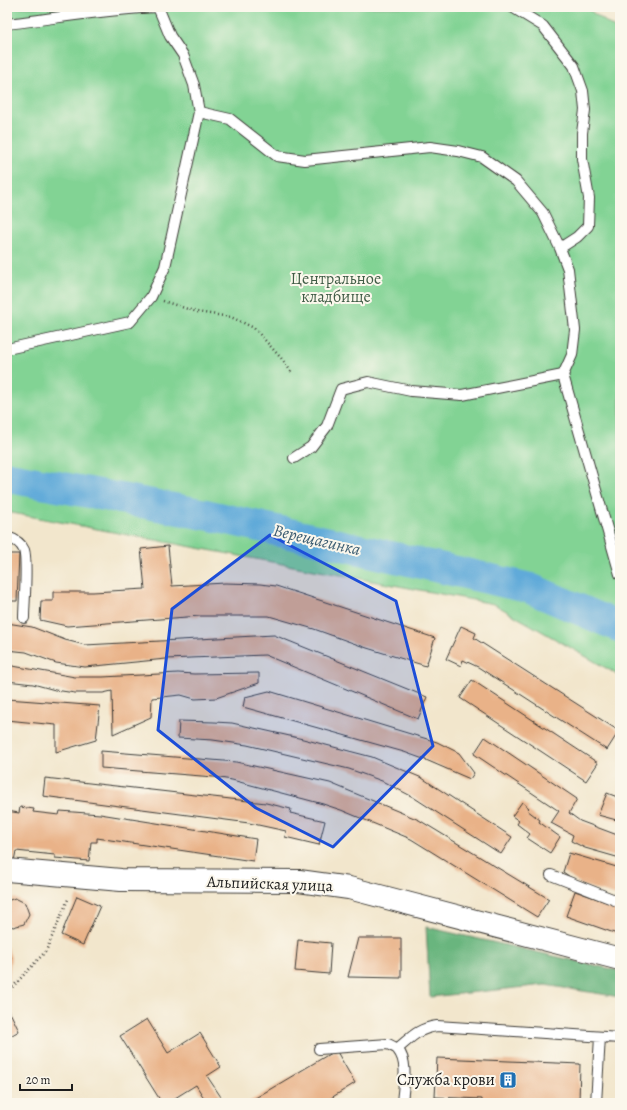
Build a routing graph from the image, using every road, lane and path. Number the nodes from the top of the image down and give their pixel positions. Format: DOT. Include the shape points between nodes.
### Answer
graph roads {
  1 [pos="512,7"];
  2 [pos="7,24"];
  3 [pos="199,112"];
  4 [pos="560,248"];
  5 [pos="151,297"];
  6 [pos="7,349"];
  7 [pos="293,374"];
  8 [pos="563,374"];
  9 [pos="294,458"];
  10 [pos="7,537"];
  11 [pos="620,574"];
  12 [pos="24,618"];
  13 [pos="7,870"];
  14 [pos="551,875"];
  15 [pos="69,897"];
  16 [pos="620,902"];
  17 [pos="620,959"];
  18 [pos="7,993"];
  19 [pos="600,1037"];
  20 [pos="620,1038"];
  21 [pos="319,1049"];
  22 [pos="397,1049"];
  23 [pos="402,1103"];
  24 [pos="596,1103"];
  1 -- 4 [label="lane" via="543,26 574,66 583,91 585,110 582,159 589,198 588,226 578,237"];
  2 -- 3 [label="lane" via="129,8 158,7 170,36 183,55 194,85"];
  3 -- 4 [label="lane" via="230,119 277,156 305,160 430,147 482,157 516,181 543,213"];
  3 -- 5 [label="lane" via="165,267"];
  4 -- 8 [label="lane" via="568,269 575,330 572,355"];
  5 -- 6 [label="lane" via="130,322"];
  5 -- 7 [label="path" via="197,312 231,317 254,328"];
  8 -- 9 [label="lane" via="462,395 411,391 368,382 341,389 327,426 311,447"];
  8 -- 11 [label="lane"];
  10 -- 12 [label="lane" via="21,545 25,556"];
  13 -- 17 [label="street, Альпийская улица" via="121,880 299,882 349,888"];
  14 -- 16 [label="lane"];
  15 -- 18 [label="path" via="46,952"];
  19 -- 20 [label="lane"];
  19 -- 22 [label="lane" via="437,1026 417,1032"];
  19 -- 24 [label="lane"];
  21 -- 22 [label="lane" via="388,1044"];
  22 -- 23 [label="lane" via="403,1058"];
}
